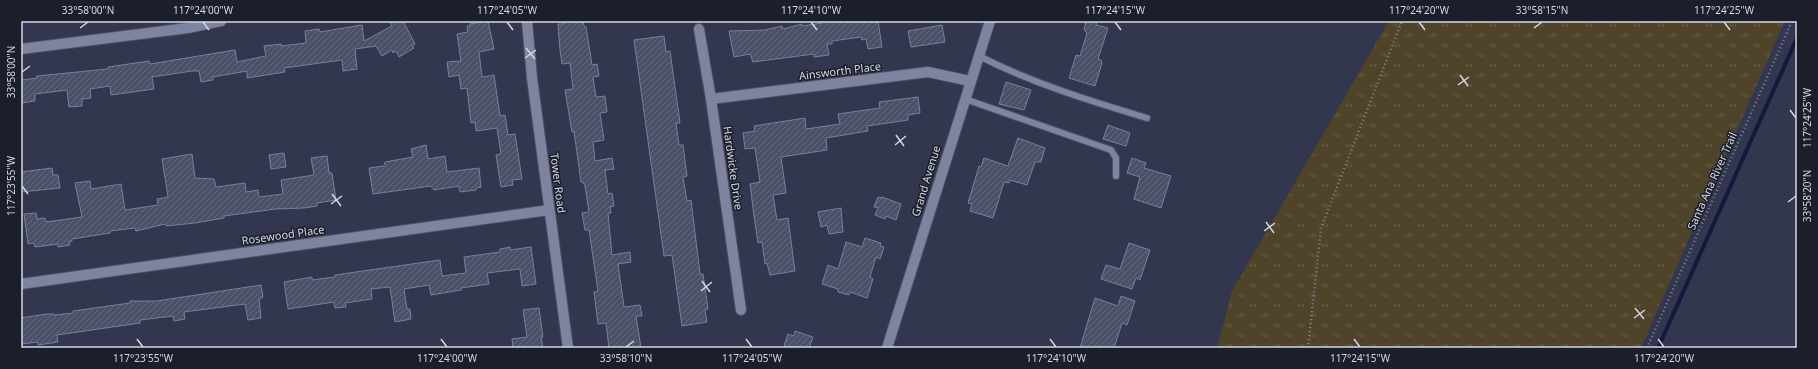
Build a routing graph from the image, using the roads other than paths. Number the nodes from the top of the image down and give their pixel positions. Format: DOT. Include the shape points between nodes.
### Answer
graph roads {
  1 [pos="221,21"];
  2 [pos="527,21"];
  3 [pos="990,21"];
  4 [pos="699,29"];
  5 [pos="21,49"];
  6 [pos="979,56"];
  7 [pos="970,81"];
  8 [pos="711,99"];
  9 [pos="966,99"];
  10 [pos="1147,118"];
  11 [pos="1116,176"];
  12 [pos="549,210"];
  13 [pos="21,284"];
  14 [pos="741,310"];
  15 [pos="568,348"];
  16 [pos="886,348"];
  1 -- 5 [label="street" via="188,28"];
  2 -- 12 [label="street, Tower Road"];
  3 -- 6 [label="street, Grand Avenue"];
  4 -- 8 [label="street, Hardwicke Drive"];
  6 -- 7 [label="street, Grand Avenue"];
  6 -- 10 [label="lane" via="1074,96"];
  7 -- 8 [label="street, Ainsworth Place" via="928,72"];
  7 -- 9 [label="street, Grand Avenue"];
  8 -- 14 [label="street, Hardwicke Drive"];
  9 -- 11 [label="lane" via="1111,150 1116,158"];
  9 -- 16 [label="street, Grand Avenue"];
  12 -- 13 [label="street, Rosewood Place"];
  12 -- 15 [label="street, Tower Road"];
}
